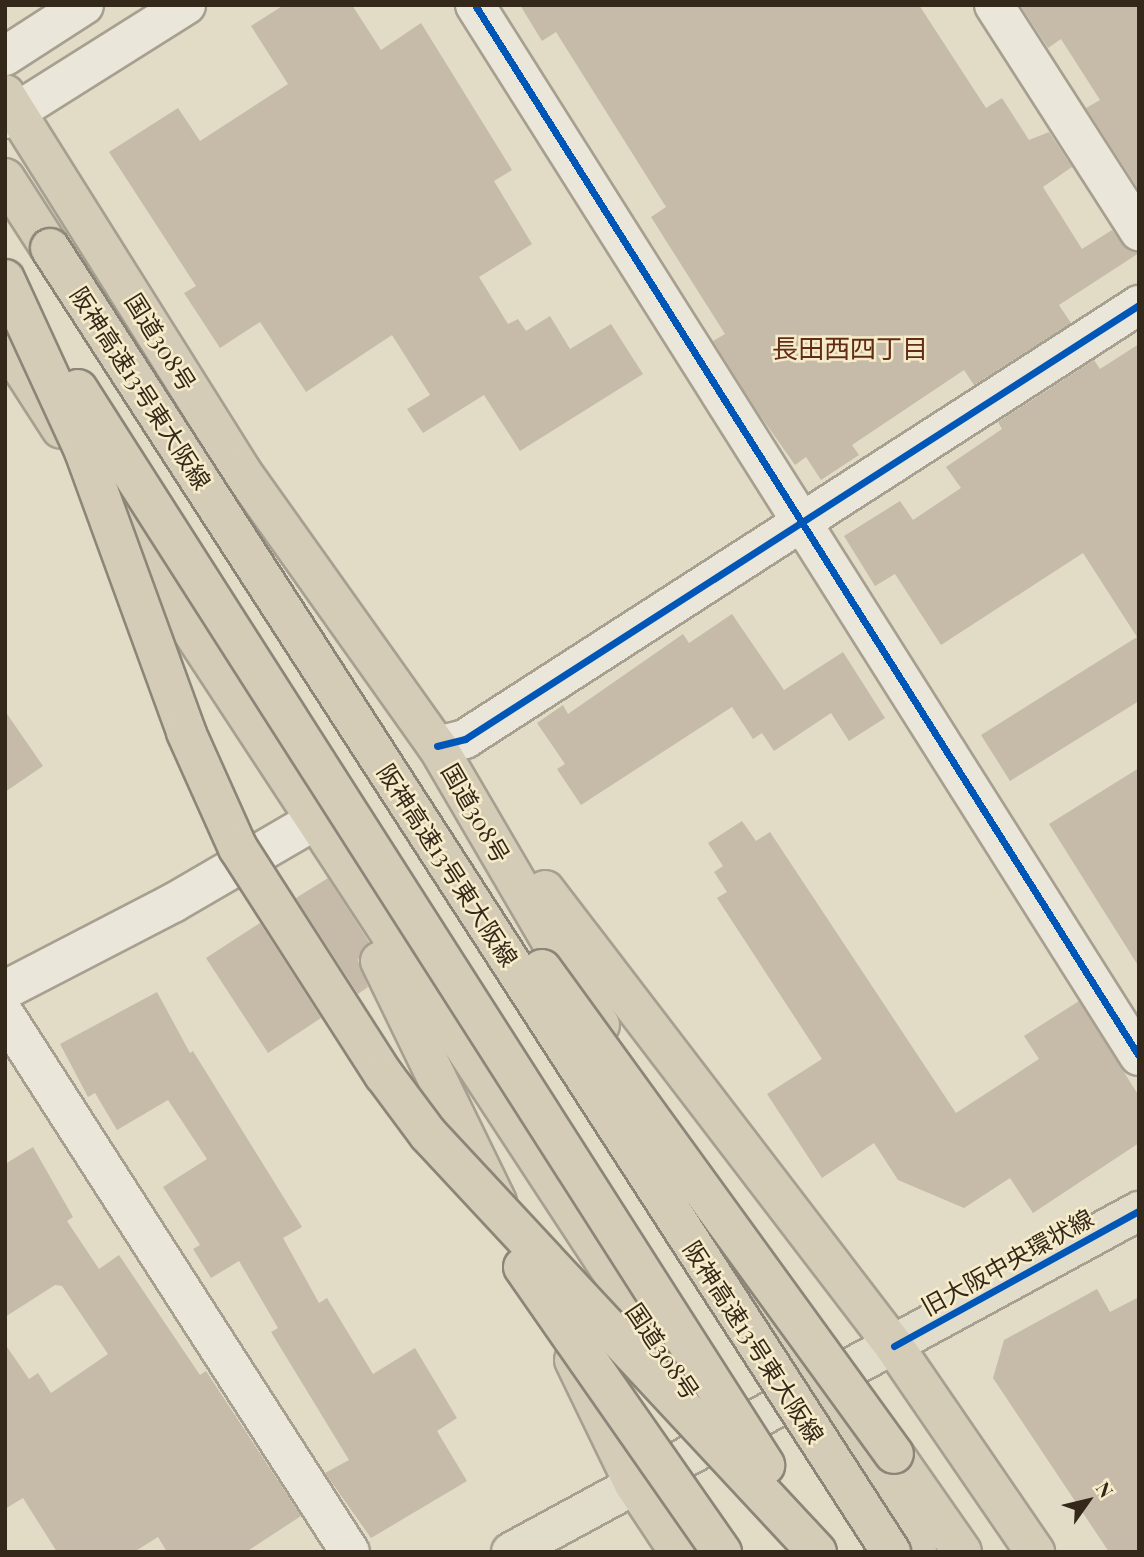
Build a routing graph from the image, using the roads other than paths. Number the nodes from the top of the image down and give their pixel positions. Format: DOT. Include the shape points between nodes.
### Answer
graph roads {
  1 [pos="84,5"];
  2 [pos="186,5"];
  3 [pos="475,5"];
  4 [pos="994,5"];
  5 [pos="5,56"];
  6 [pos="9,109"];
  7 [pos="5,178"];
  8 [pos="1139,231"];
  9 [pos="5,277"];
  10 [pos="1139,305"];
  11 [pos="5,342"];
  12 [pos="801,522"];
  13 [pos="316,659"];
  14 [pos="437,746"];
  15 [pos="312,822"];
  16 [pos="5,990"];
  17 [pos="5,1015"];
  18 [pos="1139,1056"];
  19 [pos="428,1134"];
  20 [pos="1139,1211"];
  21 [pos="894,1346"];
  22 [pos="812,1389"];
  23 [pos="720,1437"];
  24 [pos="634,1484"];
  25 [pos="349,1552"];
  26 [pos="511,1552"];
  27 [pos="678,1552"];
  28 [pos="722,1552"];
  29 [pos="791,1552"];
  30 [pos="820,1552"];
  31 [pos="891,1552"];
  32 [pos="917,1552"];
  33 [pos="962,1552"];
  34 [pos="1035,1552"];
  1 -- 5 [label="street"];
  2 -- 6 [label="street"];
  3 -- 12 [label="street"];
  4 -- 8 [label="street"];
  6 -- 14 [label="highway, 国道308号" via="242,472"];
  7 -- 13 [label="highway, 阪神高速13号東大阪線, bridge"];
  9 -- 19 [label="highway, bridge" via="84,451 186,733 238,848 384,1075"];
  9 -- 30 [label="highway, bridge"];
  10 -- 12 [label="street"];
  11 -- 15 [label="highway, 国道308号"];
  12 -- 14 [label="street" via="465,739"];
  12 -- 18 [label="street"];
  13 -- 31 [label="highway, 阪神高速13号東大阪線, bridge"];
  13 -- 33 [label="highway, bridge"];
  14 -- 21 [label="highway"];
  14 -- 22 [label="highway, 国道308号"];
  15 -- 16 [label="street" via="173,903"];
  15 -- 23 [label="highway, 国道308号"];
  15 -- 24 [label="highway"];
  17 -- 25 [label="street"];
  19 -- 28 [label="highway, bridge"];
  19 -- 30 [label="highway, bridge"];
  20 -- 21 [label="main road, 旧大阪中央環状線"];
  21 -- 22 [label="main road, 旧大阪中央環状線"];
  21 -- 34 [label="highway"];
  22 -- 23 [label="main road, 旧大阪中央環状線"];
  22 -- 32 [label="highway, 国道308号"];
  23 -- 24 [label="main road, 旧大阪中央環状線"];
  23 -- 29 [label="highway, 国道308号"];
  24 -- 26 [label="main road, 旧大阪中央環状線"];
  24 -- 27 [label="highway"];
}
